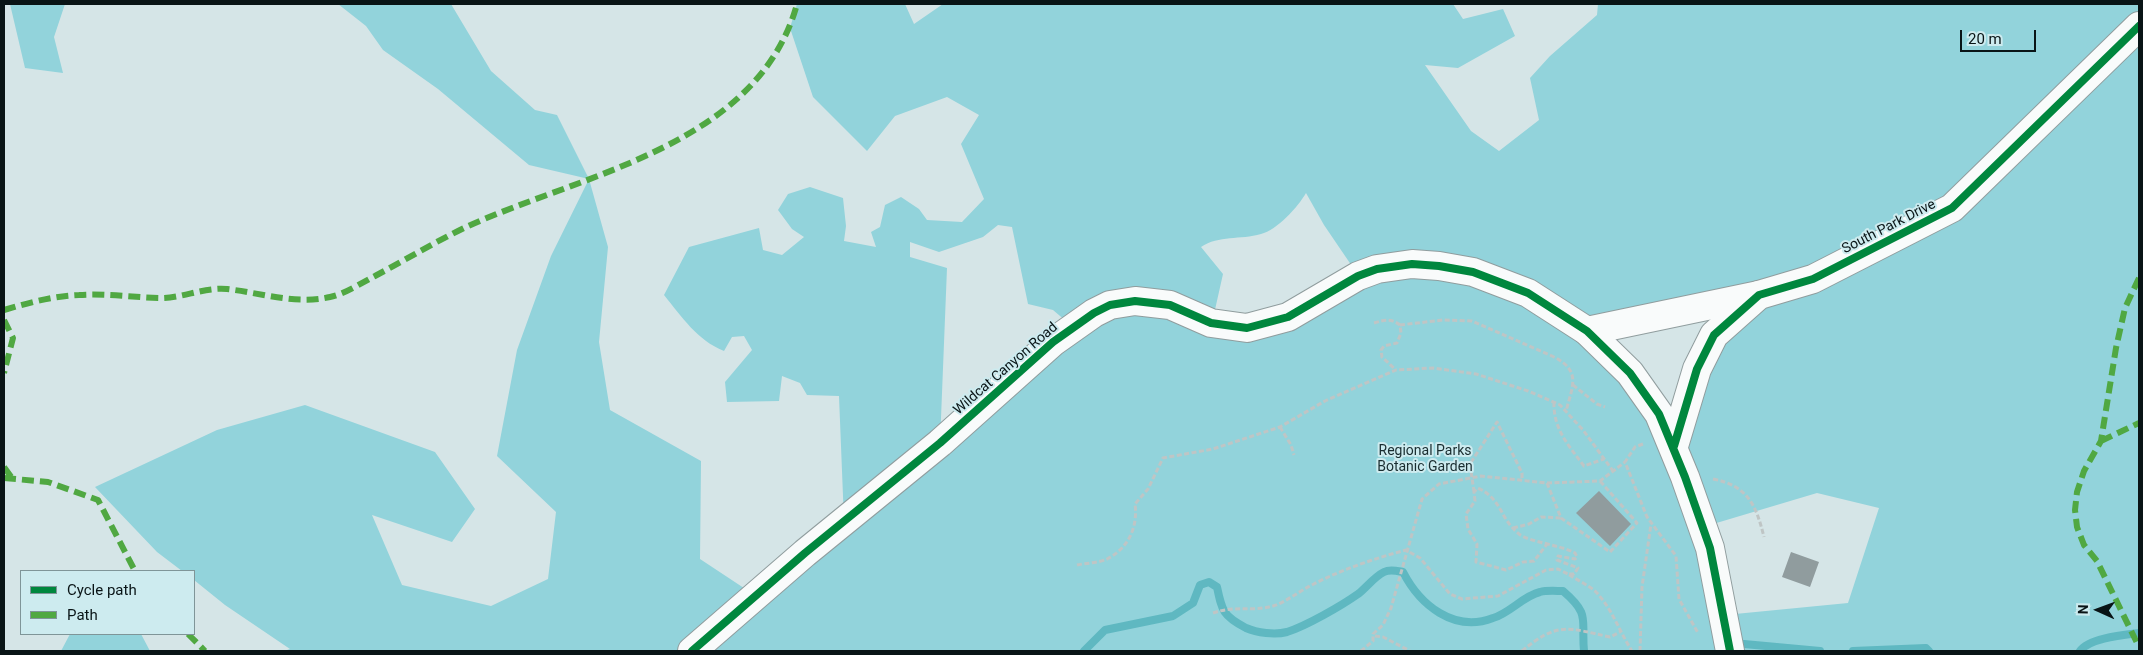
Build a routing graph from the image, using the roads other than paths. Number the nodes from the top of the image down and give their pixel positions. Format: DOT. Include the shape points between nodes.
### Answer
graph roads {
  1 [pos="2139,26"];
  2 [pos="1759,295"];
  3 [pos="1586,331"];
  4 [pos="1671,440"];
  5 [pos="692,651"];
  6 [pos="1730,651"];
  1 -- 2 [label="street, South Park Drive" via="1952,208 1813,279"];
  2 -- 3 [label="street, South Park Drive"];
  2 -- 4 [label="street, South Park Drive" via="1714,335 1696,369"];
  3 -- 4 [label="street, Wildcat Canyon Road" via="1630,373 1659,414"];
  3 -- 5 [label="street, Wildcat Canyon Road" via="1528,293 1474,272 1412,264 1377,268 1288,317 1247,328 1211,323 1170,305 1135,301 1110,305 1053,342 940,443"];
  4 -- 6 [label="street, Wildcat Canyon Road" via="1710,548"];
}
